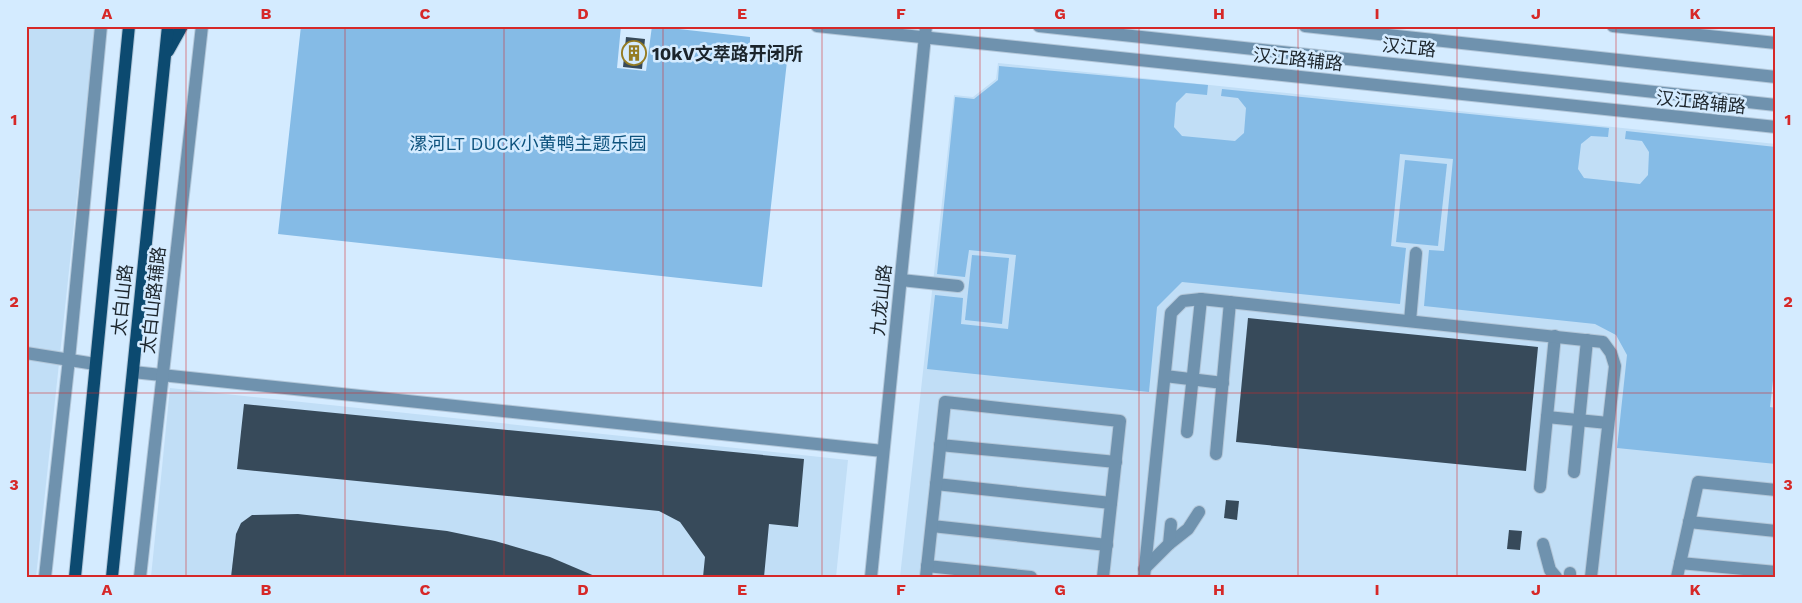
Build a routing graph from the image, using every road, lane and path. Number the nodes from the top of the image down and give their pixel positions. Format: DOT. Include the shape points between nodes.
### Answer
graph roads {
  1 [pos="101,26"];
  2 [pos="121,26"];
  3 [pos="129,26"];
  4 [pos="168,26"];
  5 [pos="182,26"];
  6 [pos="202,26"];
  7 [pos="817,26"];
  8 [pos="1039,26"];
  9 [pos="1305,26"];
  10 [pos="1613,26"];
  11 [pos="925,32"];
  12 [pos="1776,43"];
  13 [pos="126,50"];
  14 [pos="165,55"];
  15 [pos="1776,77"];
  16 [pos="1776,104"];
  17 [pos="1776,127"];
  18 [pos="1416,253"];
  19 [pos="900,280"];
  20 [pos="958,286"];
  21 [pos="1201,299"];
  22 [pos="1230,302"];
  23 [pos="1410,321"];
  24 [pos="1555,336"];
  25 [pos="1587,340"];
  26 [pos="26,353"];
  27 [pos="69,359"];
  28 [pos="95,364"];
  29 [pos="133,372"];
  30 [pos="162,375"];
  31 [pos="1165,376"];
  32 [pos="1193,379"];
  33 [pos="1223,383"];
  34 [pos="1547,417"];
  35 [pos="1579,420"];
  36 [pos="1608,423"];
  37 [pos="1187,432"];
  38 [pos="940,445"];
  39 [pos="883,451"];
  40 [pos="1216,454"];
  41 [pos="1116,462"];
  42 [pos="1574,472"];
  43 [pos="936,484"];
  44 [pos="1540,487"];
  45 [pos="1776,490"];
  46 [pos="1111,503"];
  47 [pos="1199,512"];
  48 [pos="1689,522"];
  49 [pos="1171,524"];
  50 [pos="932,526"];
  51 [pos="1776,531"];
  52 [pos="1169,544"];
  53 [pos="1543,544"];
  54 [pos="1107,545"];
  55 [pos="1680,563"];
  56 [pos="927,571"];
  57 [pos="1776,572"];
  58 [pos="1144,573"];
  59 [pos="45,577"];
  60 [pos="75,577"];
  61 [pos="112,577"];
  62 [pos="140,577"];
  63 [pos="871,577"];
  64 [pos="1031,577"];
  65 [pos="1103,577"];
  66 [pos="1556,577"];
  67 [pos="1591,577"];
  68 [pos="1677,577"];
  1 -- 27 [label="street"];
  2 -- 13 [label="main road"];
  3 -- 13 [label="main road, 太白山路"];
  4 -- 14 [label="main road, 太白山路"];
  5 -- 14 [label="main road"];
  6 -- 30 [label="street, 太白山路辅路"];
  7 -- 11 [label="street, 汉江路辅路"];
  8 -- 16 [label="street, 汉江路"];
  9 -- 15 [label="street, 汉江路"];
  10 -- 12 [label="street"];
  11 -- 17 [label="street, 汉江路辅路"];
  11 -- 19 [label="street, 九龙山路"];
  13 -- 28 [label="main road, 太白山路"];
  14 -- 29 [label="main road, 太白山路"];
  18 -- 23 [label="street"];
  19 -- 20 [label="street"];
  19 -- 39 [label="street, 九龙山路"];
  21 -- 22 [label="street"];
  21 -- 31 [label="street" via="1183,301 1171,313"];
  21 -- 32 [label="street"];
  22 -- 23 [label="street"];
  22 -- 33 [label="street"];
  23 -- 24 [label="street"];
  24 -- 25 [label="street"];
  24 -- 34 [label="street"];
  25 -- 35 [label="street"];
  25 -- 36 [label="street" via="1603,342 1615,366"];
  26 -- 27 [label="street"];
  27 -- 28 [label="street"];
  27 -- 59 [label="street"];
  28 -- 60 [label="main road, 太白山路"];
  29 -- 30 [label="street"];
  29 -- 61 [label="main road, 太白山路"];
  30 -- 39 [label="street"];
  30 -- 62 [label="street, 太白山路辅路"];
  31 -- 32 [label="street"];
  31 -- 58 [label="street"];
  32 -- 33 [label="street"];
  32 -- 37 [label="street"];
  33 -- 40 [label="street"];
  34 -- 35 [label="street"];
  34 -- 44 [label="street"];
  35 -- 36 [label="street"];
  35 -- 42 [label="street"];
  36 -- 67 [label="street"];
  38 -- 41 [label="street"];
  38 -- 41 [label="street" via="945,402 1120,422"];
  38 -- 43 [label="street"];
  39 -- 63 [label="street, 九龙山路"];
  41 -- 46 [label="street"];
  43 -- 46 [label="street"];
  43 -- 50 [label="street"];
  45 -- 48 [label="street" via="1698,482"];
  46 -- 54 [label="street"];
  47 -- 52 [label="street" via="1188,529"];
  48 -- 51 [label="street"];
  48 -- 55 [label="street"];
  49 -- 52 [label="street"];
  50 -- 54 [label="street"];
  50 -- 56 [label="street"];
  52 -- 58 [label="street"];
  53 -- 66 [label="street" via="1550,570"];
  54 -- 65 [label="street"];
  55 -- 57 [label="street"];
  55 -- 68 [label="street"];
  56 -- 64 [label="street"];
}
